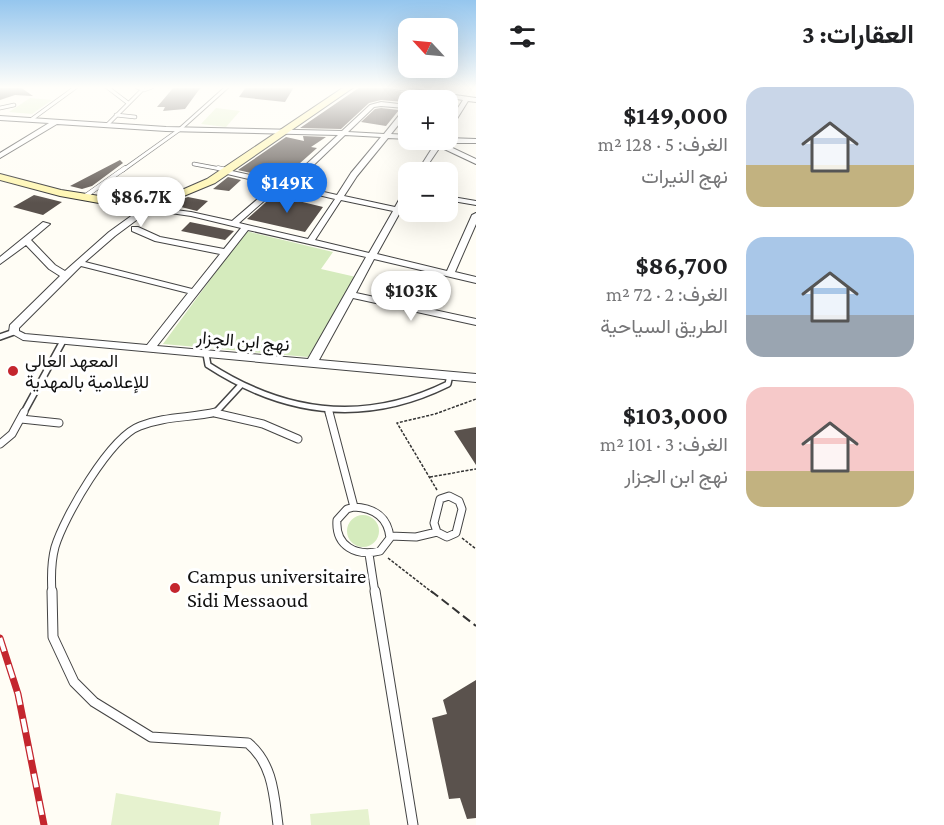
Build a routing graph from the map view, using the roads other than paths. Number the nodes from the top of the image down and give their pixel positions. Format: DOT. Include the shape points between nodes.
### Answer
graph roads {
  1 [pos="50,126"];
  2 [pos="125,126"];
  3 [pos="184,126"];
  4 [pos="294,126"];
  5 [pos="353,126"];
  6 [pos="393,126"];
  7 [pos="179,130"];
  8 [pos="286,131"];
  9 [pos="345,134"];
  10 [pos="384,136"];
  11 [pos="398,137"];
  12 [pos="458,141"];
  13 [pos="476,141"];
  14 [pos="455,150"];
  15 [pos="0,156"];
  16 [pos="476,162"];
  17 [pos="194,164"];
  18 [pos="226,171"];
  19 [pos="0,177"];
  20 [pos="279,184"];
  21 [pos="288,186"];
  22 [pos="84,197"];
  23 [pos="339,198"];
  24 [pos="458,200"];
  25 [pos="476,203"];
  26 [pos="148,204"];
  27 [pos="397,210"];
  28 [pos="476,215"];
  29 [pos="46,224"];
  30 [pos="233,224"];
  31 [pos="246,227"];
  32 [pos="135,229"];
  33 [pos="25,239"];
  34 [pos="310,242"];
  35 [pos="465,242"];
  36 [pos="476,244"];
  37 [pos="226,252"];
  38 [pos="372,256"];
  39 [pos="0,261"];
  40 [pos="80,263"];
  41 [pos="450,274"];
  42 [pos="67,276"];
  43 [pos="476,280"];
  44 [pos="194,292"];
  45 [pos="351,295"];
  46 [pos="476,322"];
  47 [pos="14,329"];
  48 [pos="0,337"];
  49 [pos="63,341"];
  50 [pos="149,349"];
  51 [pos="206,354"];
  52 [pos="311,364"];
  53 [pos="450,375"];
  54 [pos="476,378"];
  55 [pos="240,386"];
  56 [pos="328,410"];
  57 [pos="215,413"];
  58 [pos="21,419"];
  59 [pos="59,423"];
  60 [pos="298,439"];
  61 [pos="0,444"];
  62 [pos="354,507"];
  63 [pos="437,532"];
  64 [pos="390,536"];
  65 [pos="369,554"];
  66 [pos="278,825"];
  67 [pos="413,825"];
  1 -- 15 [label="street"];
  2 -- 7 [label="street"];
  3 -- 7 [label="lane"];
  4 -- 8 [label="main road"];
  5 -- 9 [label="street"];
  6 -- 10 [label="street"];
  7 -- 8 [label="street"];
  7 -- 22 [label="lane"];
  8 -- 9 [label="street"];
  8 -- 18 [label="main road"];
  9 -- 10 [label="street"];
  9 -- 21 [label="street"];
  10 -- 11 [label="street"];
  10 -- 23 [label="street"];
  12 -- 13 [label="street"];
  14 -- 16 [label="street"];
  17 -- 18 [label="lane"];
  18 -- 20 [label="street"];
  18 -- 26 [label="main road" via="211,181"];
  19 -- 22 [label="main road"];
  20 -- 21 [label="street"];
  20 -- 30 [label="street"];
  21 -- 23 [label="street"];
  22 -- 26 [label="main road"];
  23 -- 27 [label="street"];
  23 -- 34 [label="street"];
  24 -- 25 [label="street"];
  26 -- 30 [label="street"];
  26 -- 40 [label="street"];
  27 -- 38 [label="street"];
  28 -- 35 [label="street"];
  29 -- 33 [label="street"];
  30 -- 31 [label="street"];
  31 -- 34 [label="street"];
  31 -- 37 [label="street"];
  32 -- 37 [label="street" via="158,239"];
  33 -- 39 [label="street"];
  33 -- 42 [label="street" via="52,267"];
  34 -- 38 [label="street"];
  35 -- 36 [label="street"];
  35 -- 41 [label="street"];
  37 -- 44 [label="street"];
  38 -- 41 [label="street"];
  38 -- 45 [label="street"];
  40 -- 42 [label="street"];
  40 -- 44 [label="street"];
  41 -- 43 [label="street"];
  42 -- 47 [label="street"];
  44 -- 50 [label="street"];
  45 -- 46 [label="street"];
  45 -- 52 [label="street"];
  47 -- 48 [label="lane"];
  47 -- 49 [label="street, نهج ابن الجزار" via="23,337"];
  49 -- 50 [label="street, نهج ابن الجزار"];
  49 -- 58 [label="lane"];
  50 -- 51 [label="street, نهج ابن الجزار"];
  51 -- 52 [label="street, نهج ابن الجزار"];
  51 -- 55 [label="lane" via="208,365"];
  52 -- 53 [label="street, نهج ابن الجزار"];
  53 -- 54 [label="street, نهج ابن الجزار"];
  53 -- 56 [label="lane" via="448,384 431,394 392,405"];
  55 -- 56 [label="lane" via="300,406"];
  55 -- 57 [label="lane"];
  56 -- 62 [label="lane"];
  57 -- 60 [label="lane" via="263,424"];
  57 -- 66 [label="lane" via="176,416 138,426 118,440 97,468 56,548 51,576 53,637 63,663 80,689 151,737 248,743 258,750 269,770"];
  58 -- 59 [label="lane"];
  58 -- 61 [label="lane"];
  62 -- 64 [label="lane" via="381,515"];
  62 -- 65 [label="lane" via="337,520 336,534 346,548"];
  63 -- 63 [label="lane" via="434,523 442,498 452,497 461,503 456,534 447,537"];
  63 -- 64 [label="lane" via="416,537"];
  64 -- 65 [label="lane" via="386,546"];
  65 -- 67 [label="lane"];
}
